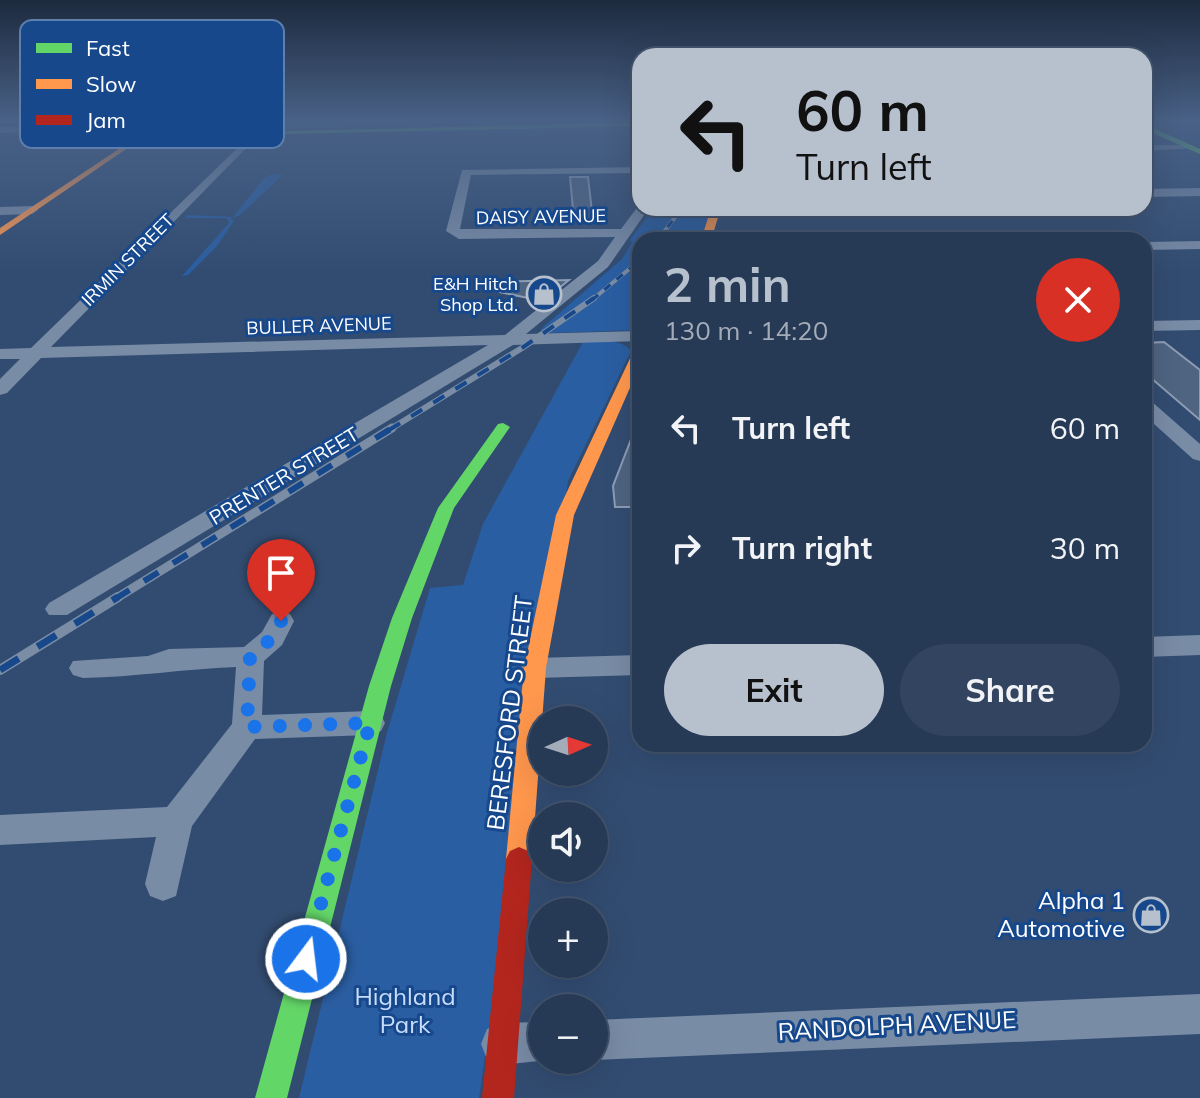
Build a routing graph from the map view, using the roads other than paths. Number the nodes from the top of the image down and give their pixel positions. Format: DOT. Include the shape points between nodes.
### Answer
graph roads {
  1 [pos="88,171"];
  2 [pos="218,171"];
  3 [pos="469,171"];
  4 [pos="1200,192"];
  5 [pos="1152,193"];
  6 [pos="32,210"];
  7 [pos="0,211"];
  8 [pos="638,216"];
  9 [pos="0,232"];
  10 [pos="626,233"];
  11 [pos="1200,245"];
  12 [pos="1152,246"];
  13 [pos="1200,325"];
  14 [pos="1152,326"];
  15 [pos="632,336"];
  16 [pos="509,340"];
  17 [pos="0,354"];
  18 [pos="34,354"];
  19 [pos="632,368"];
  20 [pos="0,389"];
  21 [pos="1152,412"];
  22 [pos="503,427"];
  23 [pos="1198,451"];
  24 [pos="58,609"];
  25 [pos="281,621"];
  26 [pos="1200,645"];
  27 [pos="1152,647"];
  28 [pos="250,657"];
  29 [pos="632,665"];
  30 [pos="83,668"];
  31 [pos="535,668"];
  32 [pos="370,723"];
  33 [pos="247,727"];
  34 [pos="176,821"];
  35 [pos="0,830"];
  36 [pos="163,884"];
  37 [pos="1200,1014"];
  38 [pos="608,1039"];
  39 [pos="528,1043"];
  40 [pos="502,1044"];
  41 [pos="271,1098"];
  42 [pos="498,1098"];
  1 -- 6 [label="street"];
  2 -- 18 [label="street, IRMIN STREET"];
  3 -- 10 [label="street, DAISY AVENUE" via="458,201 456,234"];
  4 -- 5 [label="street"];
  6 -- 7 [label="street"];
  6 -- 9 [label="street"];
  8 -- 10 [label="street"];
  10 -- 16 [label="street" via="603,264"];
  11 -- 12 [label="street"];
  13 -- 14 [label="street"];
  15 -- 16 [label="street, BULLER AVENUE"];
  16 -- 18 [label="street, BULLER AVENUE"];
  16 -- 24 [label="street, PRENTER STREET"];
  17 -- 18 [label="street, BULLER AVENUE"];
  18 -- 20 [label="street, IRMIN STREET"];
  19 -- 31 [label="street, BERESFORD STREET" via="565,515"];
  21 -- 23 [label="street"];
  22 -- 32 [label="street" via="446,508 402,618"];
  25 -- 28 [label="street" via="272,638"];
  26 -- 27 [label="street"];
  28 -- 30 [label="street"];
  28 -- 33 [label="street"];
  29 -- 31 [label="street"];
  31 -- 40 [label="street, BERESFORD STREET"];
  32 -- 33 [label="street"];
  32 -- 41 [label="street"];
  33 -- 34 [label="street"];
  34 -- 35 [label="street"];
  34 -- 36 [label="street"];
  37 -- 38 [label="street, RANDOLPH AVENUE"];
  39 -- 40 [label="street"];
  40 -- 42 [label="street, BERESFORD STREET"];
}
